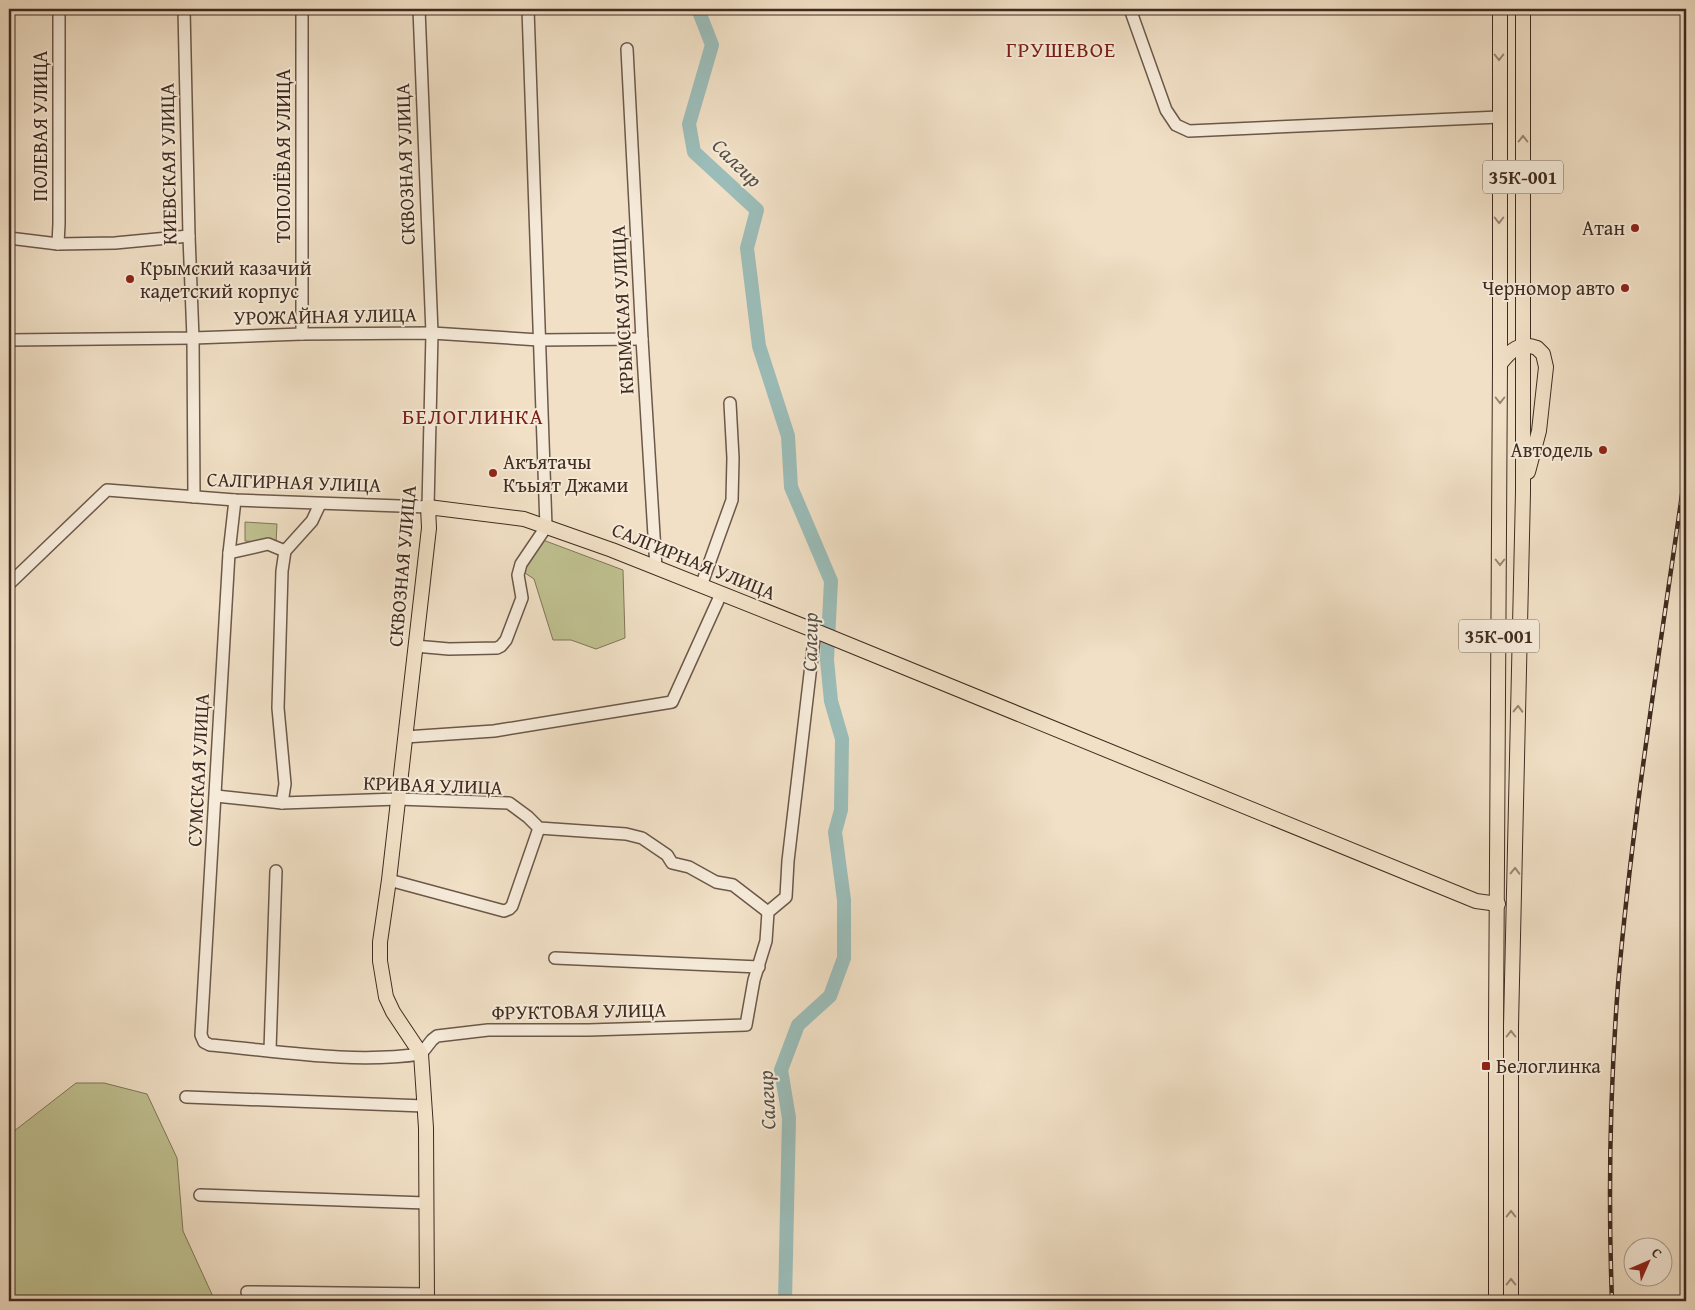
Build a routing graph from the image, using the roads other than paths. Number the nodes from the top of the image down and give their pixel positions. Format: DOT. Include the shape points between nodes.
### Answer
graph roads {
  1 [pos="59,9"];
  2 [pos="184,9"];
  3 [pos="302,9"];
  4 [pos="419,9"];
  5 [pos="528,9"];
  6 [pos="1130,9"];
  7 [pos="1500,9"];
  8 [pos="1523,9"];
  9 [pos="627,49"];
  10 [pos="1499,117"];
  11 [pos="188,236"];
  12 [pos="9,238"];
  13 [pos="58,244"];
  14 [pos="432,333"];
  15 [pos="302,334"];
  16 [pos="193,338"];
  17 [pos="642,339"];
  18 [pos="9,340"];
  19 [pos="539,340"];
  20 [pos="1527,345"];
  21 [pos="1500,364"];
  22 [pos="730,403"];
  23 [pos="1523,492"];
  24 [pos="194,497"];
  25 [pos="235,500"];
  26 [pos="320,504"];
  27 [pos="428,507"];
  28 [pos="546,527"];
  29 [pos="285,551"];
  30 [pos="229,553"];
  31 [pos="656,568"];
  32 [pos="9,584"];
  33 [pos="702,586"];
  34 [pos="721,594"];
  35 [pos="816,631"];
  36 [pos="415,646"];
  37 [pos="405,738"];
  38 [pos="216,796"];
  39 [pos="398,800"];
  40 [pos="282,804"];
  41 [pos="539,828"];
  42 [pos="276,871"];
  43 [pos="389,880"];
  44 [pos="1498,904"];
  45 [pos="768,912"];
  46 [pos="556,958"];
  47 [pos="758,967"];
  48 [pos="270,1050"];
  49 [pos="421,1054"];
  50 [pos="186,1097"];
  51 [pos="424,1106"];
  52 [pos="200,1194"];
  53 [pos="426,1203"];
  54 [pos="247,1292"];
  55 [pos="427,1298"];
  56 [pos="1496,1301"];
  57 [pos="1511,1301"];
  1 -- 13 [label="street, ПОЛЕВАЯ УЛИЦА"];
  2 -- 11 [label="street, КИЕВСКАЯ УЛИЦА"];
  3 -- 15 [label="street, ТОПОЛЁВАЯ УЛИЦА"];
  4 -- 14 [label="street, СКВОЗНАЯ УЛИЦА"];
  5 -- 19 [label="street"];
  6 -- 10 [label="street" via="1166,110 1182,129"];
  7 -- 10 [label="main road, 35К-001, one-way"];
  20 -- 8 [label="main road, 35К-001, one-way" via="1523,323"];
  9 -- 17 [label="street, КРЫМСКАЯ УЛИЦА"];
  10 -- 21 [label="main road, 35К-001, one-way"];
  11 -- 13 [label="street" via="115,243"];
  11 -- 16 [label="street, КИЕВСКАЯ УЛИЦА"];
  12 -- 13 [label="street"];
  14 -- 15 [label="street, УРОЖАЙНАЯ УЛИЦА"];
  14 -- 19 [label="street, УРОЖАЙНАЯ УЛИЦА"];
  14 -- 27 [label="street, СКВОЗНАЯ УЛИЦА"];
  15 -- 16 [label="street, УРОЖАЙНАЯ УЛИЦА"];
  16 -- 18 [label="street, УРОЖАЙНАЯ УЛИЦА"];
  16 -- 24 [label="street, КИЕВСКАЯ УЛИЦА"];
  17 -- 19 [label="street, УРОЖАЙНАЯ УЛИЦА"];
  17 -- 31 [label="street, КРЫМСКАЯ УЛИЦА"];
  19 -- 28 [label="street"];
  20 -- 21 [label="main road" via="1509,352"];
  20 -- 23 [label="main road, 35К-001"];
  20 -- 23 [label="main road" via="1543,354 1546,367 1538,431"];
  21 -- 44 [label="main road, 35К-001, one-way"];
  22 -- 33 [label="street" via="732,500"];
  57 -- 23 [label="main road, 35К-001, one-way" via="1512,1017"];
  24 -- 25 [label="street, САЛГИРНАЯ УЛИЦА"];
  24 -- 32 [label="street, САЛГИРНАЯ УЛИЦА" via="107,490"];
  25 -- 26 [label="street, САЛГИРНАЯ УЛИЦА"];
  25 -- 30 [label="street, СУМСКАЯ УЛИЦА"];
  26 -- 27 [label="street, САЛГИРНАЯ УЛИЦА"];
  26 -- 29 [label="street" via="312,522"];
  27 -- 28 [label="main road, САЛГИРНАЯ УЛИЦА" via="524,519"];
  27 -- 36 [label="main road, СКВОЗНАЯ УЛИЦА" via="429,528"];
  28 -- 31 [label="main road, САЛГИРНАЯ УЛИЦА"];
  28 -- 36 [label="street" via="522,564 518,575 522,598 501,646 449,649"];
  29 -- 30 [label="street" via="268,544"];
  29 -- 40 [label="street" via="278,708 285,784"];
  30 -- 38 [label="street, СУМСКАЯ УЛИЦА"];
  31 -- 33 [label="main road, САЛГИРНАЯ УЛИЦА"];
  33 -- 34 [label="main road, САЛГИРНАЯ УЛИЦА"];
  34 -- 35 [label="main road, САЛГИРНАЯ УЛИЦА"];
  34 -- 37 [label="street" via="672,702 494,731"];
  35 -- 44 [label="main road, САЛГИРНАЯ УЛИЦА" via="1476,901"];
  35 -- 45 [label="street" via="786,897"];
  36 -- 37 [label="main road, СКВОЗНАЯ УЛИЦА"];
  37 -- 39 [label="main road, СКВОЗНАЯ УЛИЦА"];
  38 -- 40 [label="street, КРИВАЯ УЛИЦА"];
  38 -- 48 [label="street, СУМСКАЯ УЛИЦА" via="201,1035 210,1045"];
  39 -- 40 [label="street, КРИВАЯ УЛИЦА"];
  39 -- 41 [label="street, КРИВАЯ УЛИЦА" via="508,804"];
  39 -- 43 [label="main road, СКВОЗНАЯ УЛИЦА"];
  41 -- 43 [label="street" via="509,910"];
  41 -- 45 [label="street" via="642,838 667,855 672,863 689,867 716,882 733,885"];
  42 -- 48 [label="street"];
  43 -- 49 [label="main road, СКВОЗНАЯ УЛИЦА" via="380,942 382,979 393,1012"];
  44 -- 56 [label="main road, 35К-001"];
  45 -- 47 [label="street" via="766,941"];
  46 -- 47 [label="street"];
  47 -- 49 [label="street, ФРУКТОВАЯ УЛИЦА" via="746,1025 488,1030 437,1036"];
  48 -- 49 [label="street" via="348,1057 394,1058"];
  49 -- 51 [label="main road"];
  50 -- 51 [label="street"];
  51 -- 53 [label="main road"];
  52 -- 53 [label="street"];
  53 -- 55 [label="main road"];
  54 -- 55 [label="street"];
}
